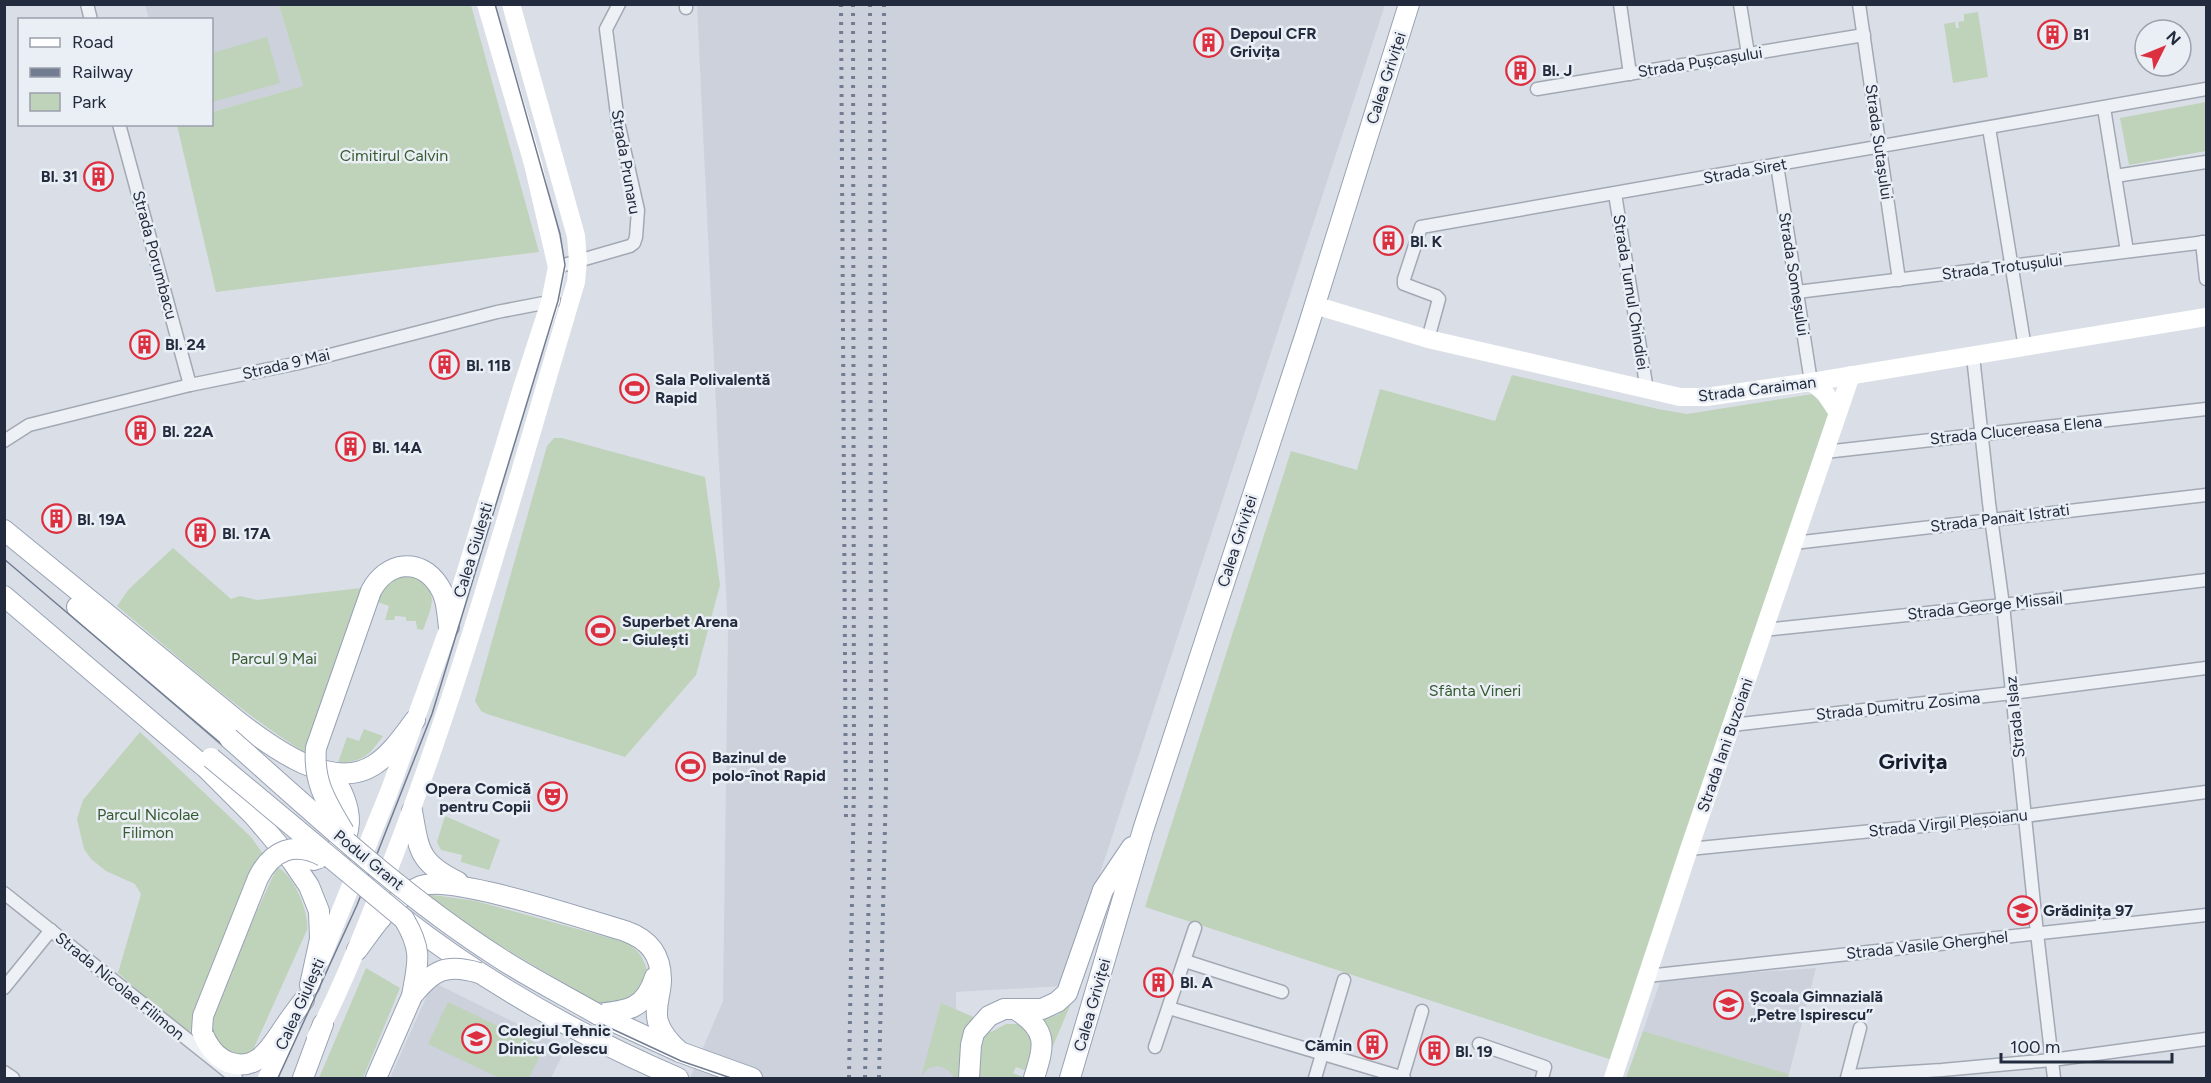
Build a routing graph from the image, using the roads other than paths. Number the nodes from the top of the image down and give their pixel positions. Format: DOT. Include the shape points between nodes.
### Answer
graph roads {
  1 [pos="486,4"];
  2 [pos="512,4"];
  3 [pos="620,4"];
  4 [pos="1409,4"];
  5 [pos="1620,4"];
  6 [pos="1740,4"];
  7 [pos="1859,4"];
  8 [pos="1864,35"];
  9 [pos="1748,54"];
  10 [pos="1630,74"];
  11 [pos="1537,89"];
  12 [pos="2206,89"];
  13 [pos="2104,108"];
  14 [pos="120,126"];
  15 [pos="1989,128"];
  16 [pos="1880,147"];
  17 [pos="2206,162"];
  18 [pos="1777,165"];
  19 [pos="2115,176"];
  20 [pos="1615,194"];
  21 [pos="2204,242"];
  22 [pos="2127,250"];
  23 [pos="578,261"];
  24 [pos="2012,266"];
  25 [pos="557,267"];
  26 [pos="2206,279"];
  27 [pos="1899,280"];
  28 [pos="1797,292"];
  29 [pos="550,302"];
  30 [pos="1314,305"];
  31 [pos="568,309"];
  32 [pos="2206,317"];
  33 [pos="1428,339"];
  34 [pos="2025,348"];
  35 [pos="1973,356"];
  36 [pos="1851,375"];
  37 [pos="1810,382"];
  38 [pos="190,385"];
  39 [pos="1647,390"];
  40 [pos="2206,409"];
  41 [pos="1838,413"];
  42 [pos="1981,433"];
  43 [pos="4,441"];
  44 [pos="1825,452"];
  45 [pos="2206,495"];
  46 [pos="1991,519"];
  47 [pos="4,530"];
  48 [pos="1794,543"];
  49 [pos="4,544"];
  50 [pos="2206,580"];
  51 [pos="9,588"];
  52 [pos="2003,605"];
  53 [pos="449,627"];
  54 [pos="1764,630"];
  55 [pos="2206,668"];
  56 [pos="2012,693"];
  57 [pos="415,720"];
  58 [pos="1732,725"];
  59 [pos="330,772"];
  60 [pos="2206,792"];
  61 [pos="412,811"];
  62 [pos="2025,816"];
  63 [pos="1143,830"];
  64 [pos="351,845"];
  65 [pos="1689,849"];
  66 [pos="292,861"];
  67 [pos="340,867"];
  68 [pos="469,887"];
  69 [pos="4,893"];
  70 [pos="2206,915"];
  71 [pos="404,919"];
  72 [pos="1195,928"];
  73 [pos="51,930"];
  74 [pos="2037,933"];
  75 [pos="357,950"];
  76 [pos="1185,961"];
  77 [pos="659,966"];
  78 [pos="479,973"];
  79 [pos="1647,976"];
  80 [pos="1344,980"];
  81 [pos="4,988"];
  82 [pos="307,992"];
  83 [pos="1282,992"];
  84 [pos="412,996"];
  85 [pos="1169,1008"];
  86 [pos="1015,1009"];
  87 [pos="1422,1011"];
  88 [pos="597,1014"];
  89 [pos="1088,1022"];
  90 [pos="323,1024"];
  91 [pos="1860,1028"];
  92 [pos="2206,1039"];
  93 [pos="1479,1044"];
  94 [pos="1155,1047"];
  95 [pos="680,1053"];
  96 [pos="1323,1055"];
  97 [pos="2052,1060"];
  98 [pos="4,1072"];
  99 [pos="1941,1074"];
  100 [pos="1847,1077"];
  101 [pos="13,1078"];
  102 [pos="236,1078"];
  103 [pos="267,1078"];
  104 [pos="295,1078"];
  105 [pos="303,1078"];
  106 [pos="376,1078"];
  107 [pos="678,1078"];
  108 [pos="752,1078"];
  109 [pos="969,1078"];
  110 [pos="1034,1078"];
  111 [pos="1070,1078"];
  112 [pos="1084,1078"];
  113 [pos="1315,1078"];
  114 [pos="1403,1078"];
  115 [pos="1542,1078"];
  116 [pos="1613,1078"];
  117 [pos="2054,1078"];
  1 -- 25 [label="main road, Calea Giulești" via="533,164"];
  2 -- 23 [label="main road, Calea Giulești" via="576,236"];
  3 -- 23 [label="street, Strada Prunaru" via="606,29 618,122 638,210 636,237 630,246"];
  4 -- 30 [label="main road, Calea Griviței"];
  5 -- 10 [label="street"];
  6 -- 9 [label="street"];
  7 -- 8 [label="street, Strada Sutașului"];
  8 -- 9 [label="street, Strada Pușcașului"];
  8 -- 16 [label="street, Strada Sutașului"];
  9 -- 10 [label="street, Strada Pușcașului"];
  10 -- 11 [label="street, Strada Pușcașului"];
  12 -- 13 [label="street, Strada Siret"];
  13 -- 15 [label="street, Strada Siret"];
  13 -- 19 [label="street"];
  14 -- 38 [label="street, Strada Porumbacu"];
  15 -- 16 [label="street, Strada Siret"];
  15 -- 24 [label="street"];
  16 -- 18 [label="street, Strada Siret"];
  16 -- 27 [label="street, Strada Sutașului"];
  17 -- 19 [label="street"];
  18 -- 20 [label="street, Strada Siret"];
  18 -- 28 [label="street, Strada Someșului"];
  19 -- 22 [label="street"];
  20 -- 33 [label="street, Strada Siret" via="1421,227 1404,284 1439,299"];
  20 -- 39 [label="street, Strada Turnul Chindiei"];
  21 -- 22 [label="street, Strada Trotușului"];
  21 -- 26 [label="street"];
  22 -- 24 [label="street, Strada Trotușului"];
  23 -- 25 [label="street, Strada Prunaru"];
  23 -- 31 [label="main road, Calea Giulești"];
  24 -- 27 [label="street, Strada Trotușului"];
  24 -- 34 [label="street"];
  25 -- 29 [label="main road, Calea Giulești"];
  27 -- 28 [label="street, Strada Trotușului"];
  28 -- 37 [label="street, Strada Someșului"];
  29 -- 31 [label="street" via="562,302"];
  29 -- 38 [label="street, Strada 9 Mai" via="496,312 300,363"];
  29 -- 53 [label="main road, Calea Giulești"];
  30 -- 33 [label="main road, Strada Caraiman"];
  30 -- 63 [label="main road, Calea Griviței"];
  31 -- 61 [label="main road, Calea Giulești" via="498,547"];
  32 -- 34 [label="main road, Strada Caraiman"];
  33 -- 39 [label="main road, Strada Caraiman"];
  34 -- 35 [label="main road, Strada Caraiman"];
  35 -- 36 [label="main road, Strada Caraiman"];
  35 -- 42 [label="street, Strada Islaz"];
  36 -- 37 [label="main road, Strada Caraiman"];
  36 -- 41 [label="main road, Strada Iani Buzoiani"];
  37 -- 39 [label="main road, Strada Caraiman" via="1706,397 1680,398"];
  37 -- 41 [label="main road" via="1825,393"];
  38 -- 43 [label="street, Strada 9 Mai" via="29,425"];
  40 -- 42 [label="street, Strada Clucereasa Elena"];
  41 -- 44 [label="main road, Strada Iani Buzoiani"];
  42 -- 44 [label="street, Strada Clucereasa Elena"];
  42 -- 46 [label="street, Strada Islaz"];
  44 -- 48 [label="main road, Strada Iani Buzoiani"];
  45 -- 46 [label="street, Strada Panait Istrati"];
  46 -- 48 [label="street, Strada Panait Istrati"];
  46 -- 52 [label="street, Strada Islaz"];
  47 -- 59 [label="main road" via="240,723 286,754"];
  48 -- 54 [label="main road, Strada Iani Buzoiani"];
  49 -- 64 [label="main road, Podul Grant, bridge"];
  50 -- 52 [label="street, Strada George Missail"];
  51 -- 66 [label="main road" via="207,769"];
  51 -- 67 [label="main road, Podul Grant, bridge"];
  52 -- 54 [label="street, Strada George Missail"];
  52 -- 56 [label="street, Strada Islaz"];
  53 -- 57 [label="main road, Calea Giulești"];
  53 -- 64 [label="main road, bridge" via="442,592 419,569 388,570 371,591 315,758 320,788"];
  54 -- 58 [label="main road, Strada Iani Buzoiani"];
  55 -- 56 [label="street, Strada Dumitru Zosima"];
  56 -- 58 [label="street, Strada Dumitru Zosima"];
  56 -- 62 [label="street, Strada Islaz"];
  57 -- 59 [label="main road" via="374,765 351,773"];
  57 -- 82 [label="main road, Calea Giulești"];
  58 -- 65 [label="main road, Strada Iani Buzoiani"];
  59 -- 66 [label="main road" via="349,809 344,837 335,850 322,857"];
  60 -- 62 [label="street, Strada Virgil Pleșoianu"];
  61 -- 68 [label="main road" via="417,843 425,859 440,873"];
  61 -- 75 [label="main road, Calea Giulești"];
  62 -- 65 [label="street, Strada Virgil Pleșoianu"];
  62 -- 74 [label="street, Strada Islaz"];
  63 -- 86 [label="main road" via="1103,890 1067,993 1042,1009"];
  63 -- 89 [label="main road, Calea Griviței"];
  64 -- 88 [label="main road, Podul Grant, bridge" via="427,907 498,957"];
  65 -- 79 [label="main road, Strada Iani Buzoiani"];
  66 -- 82 [label="main road" via="309,885 320,911 320,939"];
  67 -- 71 [label="main road, Podul Grant, bridge"];
  67 -- 82 [label="main road, bridge" via="315,852 301,849 281,852 266,864 203,1016 202,1031 220,1057 233,1063 249,1063 266,1054"];
  68 -- 75 [label="main road" via="437,883 420,886 387,911"];
  68 -- 77 [label="main road" via="635,934 652,948"];
  69 -- 73 [label="street, Strada Nicolae Filimon"];
  70 -- 74 [label="street, Strada Vasile Gherghel"];
  71 -- 78 [label="main road, Podul Grant, bridge"];
  71 -- 84 [label="main road, bridge" via="418,954"];
  72 -- 76 [label="street"];
  73 -- 81 [label="street"];
  73 -- 102 [label="street, Strada Nicolae Filimon"];
  74 -- 79 [label="street, Strada Vasile Gherghel"];
  74 -- 97 [label="street, Strada Islaz"];
  75 -- 90 [label="main road, Calea Giulești"];
  76 -- 83 [label="street"];
  76 -- 85 [label="street"];
  77 -- 88 [label="main road" via="652,987 641,1002 620,1012"];
  77 -- 95 [label="main road" via="658,1021"];
  78 -- 84 [label="main road, bridge" via="458,968 438,971"];
  78 -- 107 [label="main road, Podul Grant" via="587,1035"];
  79 -- 116 [label="main road, Strada Iani Buzoiani"];
  80 -- 96 [label="street"];
  82 -- 103 [label="main road, Calea Giulești"];
  84 -- 106 [label="main road"];
  85 -- 94 [label="street"];
  85 -- 96 [label="street"];
  86 -- 109 [label="main road" via="988,1016 974,1033"];
  86 -- 110 [label="main road" via="1033,1022 1041,1035 1043,1046"];
  87 -- 114 [label="street"];
  88 -- 95 [label="main road, Podul Grant"];
  89 -- 111 [label="main road, Calea Griviței"];
  89 -- 112 [label="main road"];
  90 -- 104 [label="main road, Calea Giulești"];
  90 -- 105 [label="main road"];
  91 -- 100 [label="street"];
  92 -- 97 [label="street"];
  93 -- 115 [label="street" via="1545,1067"];
  95 -- 108 [label="main road, Podul Grant"];
  96 -- 113 [label="street"];
  96 -- 114 [label="street"];
  97 -- 99 [label="street"];
  97 -- 117 [label="street, Strada Islaz"];
  98 -- 101 [label="street"];
  99 -- 100 [label="street"];
}
